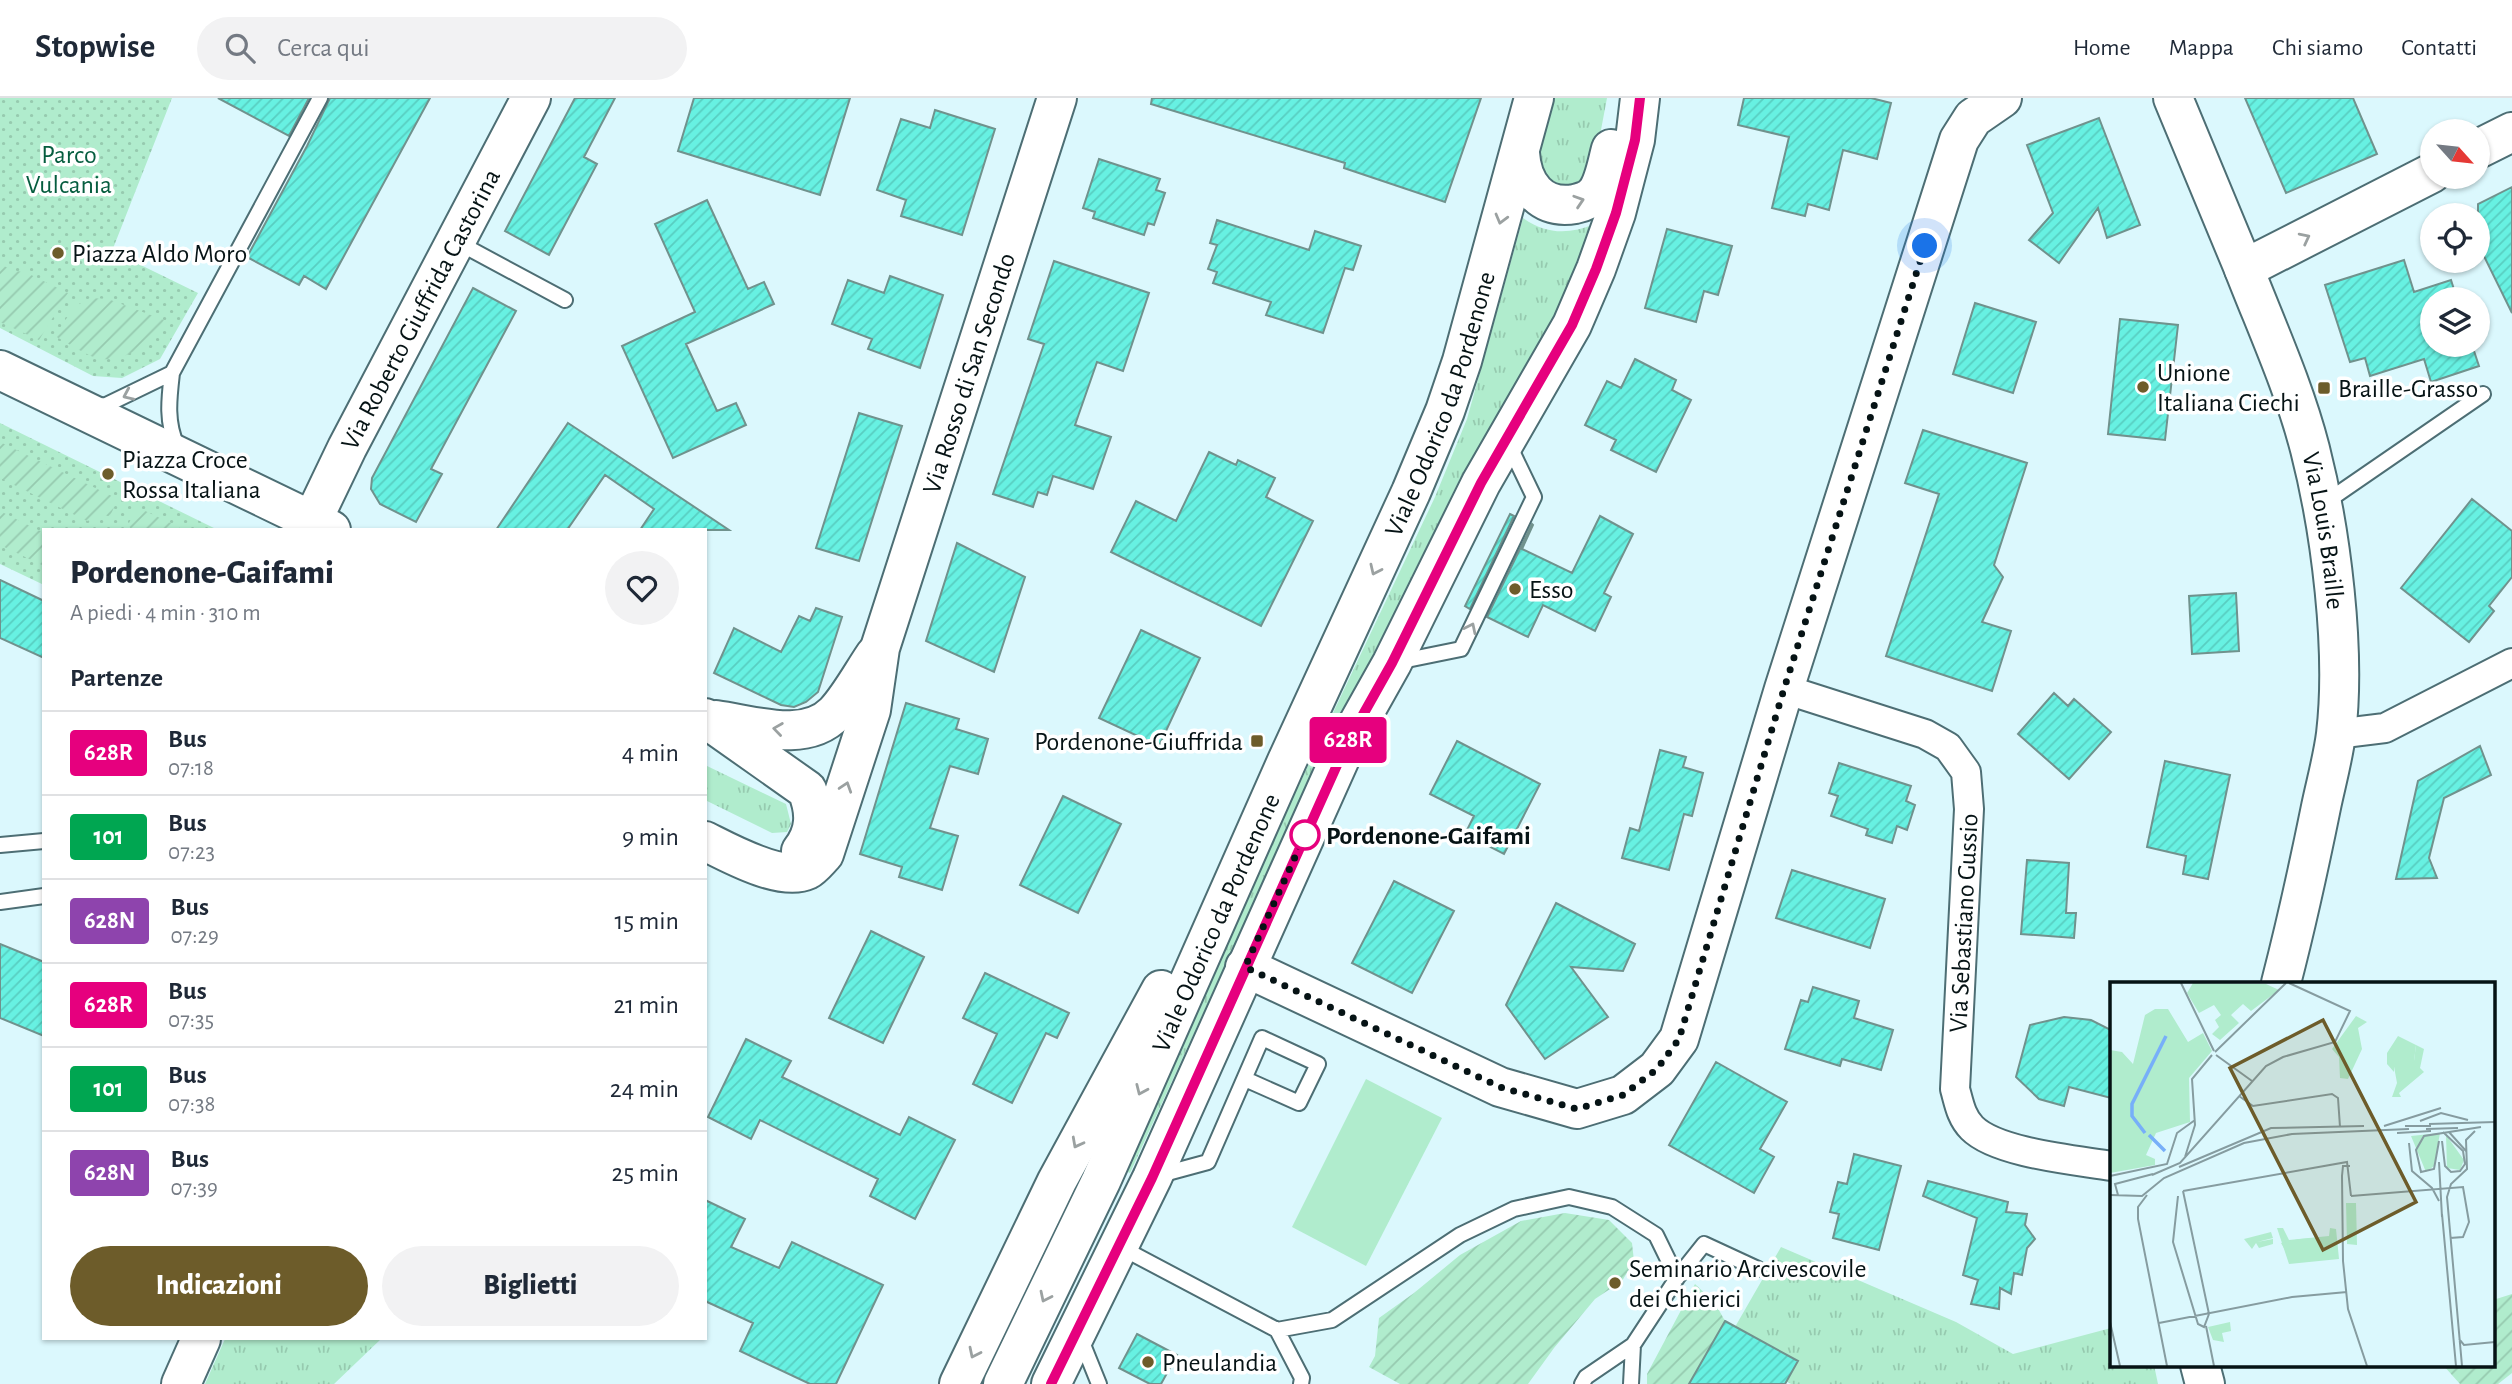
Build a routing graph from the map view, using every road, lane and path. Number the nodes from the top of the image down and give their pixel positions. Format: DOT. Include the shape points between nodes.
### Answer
graph roads {
  1 [pos="320,98"];
  2 [pos="531,98"];
  3 [pos="1057,98"];
  4 [pos="1534,98"];
  5 [pos="1624,98"];
  6 [pos="1640,98"];
  7 [pos="2002,98"];
  8 [pos="2173,98"];
  9 [pos="2512,132"];
  10 [pos="2490,143"];
  11 [pos="1520,153"];
  12 [pos="2420,179"];
  13 [pos="456,241"];
  14 [pos="2244,269"];
  15 [pos="565,300"];
  16 [pos="0,370"];
  17 [pos="172,373"];
  18 [pos="2483,394"];
  19 [pos="81,409"];
  20 [pos="1506,441"];
  21 [pos="184,458"];
  22 [pos="2322,505"];
  23 [pos="322,525"];
  24 [pos="880,648"];
  25 [pos="1392,663"];
  26 [pos="2512,663"];
  27 [pos="1784,689"];
  28 [pos="707,718"];
  29 [pos="707,719"];
  30 [pos="2336,734"];
  31 [pos="1287,761"];
  32 [pos="42,841"];
  33 [pos="707,842"];
  34 [pos="0,845"];
  35 [pos="770,869"];
  36 [pos="42,896"];
  37 [pos="0,902"];
  38 [pos="1245,967"];
  39 [pos="2281,982"];
  40 [pos="1245,1079"];
  41 [pos="2110,1167"];
  42 [pos="1152,1178"];
  43 [pos="1119,1246"];
  44 [pos="1758,1269"];
  45 [pos="1677,1278"];
  46 [pos="1077,1329"];
  47 [pos="1277,1330"];
  48 [pos="201,1340"];
  49 [pos="1633,1345"];
  50 [pos="2200,1366"];
  51 [pos="181,1384"];
  52 [pos="959,1384"];
  53 [pos="1003,1384"];
  54 [pos="1051,1384"];
  55 [pos="1099,1384"];
  56 [pos="1301,1384"];
  57 [pos="1582,1384"];
  58 [pos="1631,1384"];
  59 [pos="2205,1384"];
  1 -- 17 [label="lane"];
  2 -- 13 [label="main road, Via Roberto Giuffrida Castorina"];
  3 -- 24 [label="main road, Via Rosso di San Secondo"];
  4 -- 11 [label="main road, Viale Odorico da Pordenone"];
  11 -- 5 [label="main road, one-way" via="1521,170 1545,201 1560,206 1579,204 1594,196 1604,175"];
  6 -- 20 [label="main road, Viale Odorico da Pordenone" via="1635,140 1596,269 1572,325"];
  7 -- 27 [label="main road" via="1973,118 1959,140"];
  8 -- 14 [label="main road, Via Louis Braille"];
  9 -- 10 [label="main road"];
  11 -- 31 [label="main road, Viale Odorico da Pordenone, one-way" via="1444,411"];
  14 -- 12 [label="main road, one-way"];
  13 -- 15 [label="lane"];
  13 -- 23 [label="main road, Via Roberto Giuffrida Castorina" via="347,449"];
  14 -- 22 [label="main road, Via Louis Braille" via="2295,401"];
  16 -- 19 [label="main road"];
  17 -- 19 [label="lane, one-way" via="106,405"];
  17 -- 21 [label="lane" via="170,432"];
  18 -- 22 [label="lane"];
  19 -- 21 [label="main road"];
  20 -- 25 [label="main road, Viale Odorico da Pordenone"];
  25 -- 20 [label="lane, one-way" via="1461,649 1534,497"];
  21 -- 23 [label="main road"];
  22 -- 30 [label="main road, Via Louis Braille" via="2339,663"];
  24 -- 28 [label="main road, one-way" via="834,714 816,727 795,731"];
  35 -- 24 [label="main road, one-way" via="807,870 824,854 871,710"];
  25 -- 38 [label="main road, Viale Odorico da Pordenone" via="1346,745"];
  26 -- 30 [label="street" via="2385,728"];
  27 -- 38 [label="main road" via="1679,1039 1657,1069 1623,1095 1577,1109 1500,1087"];
  27 -- 41 [label="street, Via Sebastiano Gussio" via="1926,734 1948,747 1966,772 1969,809 1955,1088 1961,1112 1972,1128 1997,1145"];
  29 -- 35 [label="main road" via="807,790 814,806 809,842 789,863"];
  30 -- 39 [label="main road, Via Louis Braille"];
  31 -- 52 [label="main road, one-way" via="1083,1132"];
  31 -- 53 [label="main road, Viale Odorico da Pordenone, one-way" via="1101,1181"];
  32 -- 34 [label="lane"];
  33 -- 35 [label="main road"];
  36 -- 37 [label="lane"];
  38 -- 42 [label="main road, Viale Odorico da Pordenone"];
  40 -- 40 [label="lane" via="1262,1038 1318,1064 1299,1102"];
  40 -- 42 [label="lane" via="1208,1162"];
  42 -- 43 [label="main road, Viale Odorico da Pordenone"];
  43 -- 46 [label="main road, Viale Odorico da Pordenone"];
  43 -- 47 [label="lane"];
  44 -- 45 [label="lane" via="1704,1244"];
  45 -- 47 [label="lane" via="1656,1235 1612,1207 1569,1197 1514,1209 1460,1235 1332,1320"];
  45 -- 49 [label="lane"];
  46 -- 54 [label="main road, Viale Odorico da Pordenone"];
  46 -- 55 [label="lane"];
  47 -- 56 [label="lane"];
  48 -- 51 [label="main road"];
  49 -- 57 [label="lane"];
  49 -- 58 [label="lane"];
  50 -- 59 [label="main road"];
}
